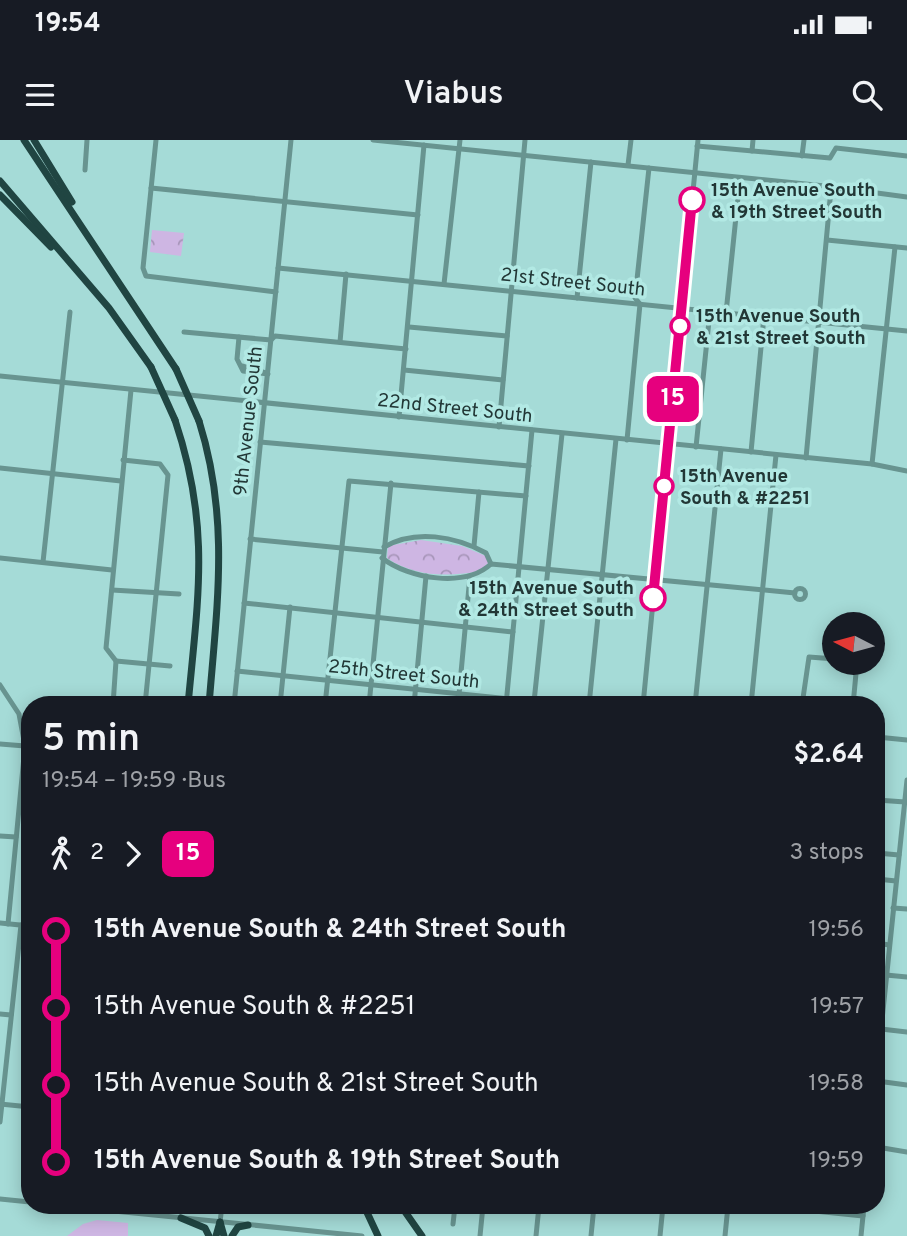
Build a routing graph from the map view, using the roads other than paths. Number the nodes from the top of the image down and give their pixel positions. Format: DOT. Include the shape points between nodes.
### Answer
graph roads {
  1 [pos="24,140"];
  2 [pos="34,140"];
  3 [pos="88,140"];
  4 [pos="156,140"];
  5 [pos="291,140"];
  6 [pos="373,140"];
  7 [pos="460,140"];
  8 [pos="526,140"];
  9 [pos="631,140"];
  10 [pos="753,140"];
  11 [pos="804,140"];
  12 [pos="698,143"];
  13 [pos="424,145"];
  14 [pos="459,149"];
  15 [pos="752,151"];
  16 [pos="524,155"];
  17 [pos="802,156"];
  18 [pos="907,156"];
  19 [pos="591,162"];
  20 [pos="628,165"];
  21 [pos="649,168"];
  22 [pos="85,170"];
  23 [pos="695,173"];
  24 [pos="740,178"];
  25 [pos="0,181"];
  26 [pos="151,188"];
  27 [pos="831,188"];
  28 [pos="0,195"];
  29 [pos="907,197"];
  30 [pos="285,202"];
  31 [pos="418,215"];
  32 [pos="827,240"];
  33 [pos="895,247"];
  34 [pos="907,248"];
  35 [pos="278,268"];
  36 [pos="346,274"];
  37 [pos="411,281"];
  38 [pos="444,284"];
  39 [pos="512,291"];
  40 [pos="276,292"];
  41 [pos="127,296"];
  42 [pos="577,298"];
  43 [pos="640,304"];
  44 [pos="110,308"];
  45 [pos="681,308"];
  46 [pos="710,311"];
  47 [pos="70,312"];
  48 [pos="726,313"];
  49 [pos="764,316"];
  50 [pos="819,322"];
  51 [pos="409,327"];
  52 [pos="886,329"];
  53 [pos="907,331"];
  54 [pos="184,332"];
  55 [pos="507,336"];
  56 [pos="239,337"];
  57 [pos="271,340"];
  58 [pos="340,342"];
  59 [pos="406,349"];
  60 [pos="404,370"];
  61 [pos="267,373"];
  62 [pos="0,376"];
  63 [pos="503,380"];
  64 [pos="62,383"];
  65 [pos="131,390"];
  66 [pos="264,404"];
  67 [pos="399,417"];
  68 [pos="499,428"];
  69 [pos="532,430"];
  70 [pos="562,434"];
  71 [pos="616,439"];
  72 [pos="627,440"];
  73 [pos="260,442"];
  74 [pos="668,444"];
  75 [pos="696,447"];
  76 [pos="721,449"];
  77 [pos="751,452"];
  78 [pos="776,455"];
  79 [pos="806,458"];
  80 [pos="123,460"];
  81 [pos="872,464"];
  82 [pos="529,466"];
  83 [pos="0,468"];
  84 [pos="907,471"];
  85 [pos="52,473"];
  86 [pos="121,481"];
  87 [pos="391,483"];
  88 [pos="479,492"];
  89 [pos="526,496"];
  90 [pos="250,539"];
  91 [pos="474,546"];
  92 [pos="341,549"];
  93 [pos="383,552"];
  94 [pos="0,558"];
  95 [pos="43,562"];
  96 [pos="491,564"];
  97 [pos="520,566"];
  98 [pos="548,569"];
  99 [pos="112,570"];
  100 [pos="601,574"];
  101 [pos="426,576"];
  102 [pos="470,576"];
  103 [pos="655,580"];
  104 [pos="707,584"];
  105 [pos="112,590"];
  106 [pos="763,590"];
  107 [pos="794,593"];
  108 [pos="156,594"];
  109 [pos="179,594"];
  110 [pos="244,603"];
  111 [pos="290,607"];
  112 [pos="334,612"];
  113 [pos="377,617"];
  114 [pos="422,622"];
  115 [pos="466,627"];
  116 [pos="513,632"];
  117 [pos="822,657"];
  118 [pos="116,661"];
  119 [pos="149,664"];
  120 [pos="170,666"];
  121 [pos="237,671"];
  122 [pos="283,676"];
  123 [pos="856,676"];
  124 [pos="328,681"];
  125 [pos="0,685"];
  126 [pos="371,685"];
  127 [pos="416,690"];
  128 [pos="459,694"];
  129 [pos="114,696"];
  130 [pos="146,696"];
  131 [pos="187,696"];
  132 [pos="210,696"];
  133 [pos="235,696"];
  134 [pos="281,696"];
  135 [pos="327,696"];
  136 [pos="370,696"];
  137 [pos="415,696"];
  138 [pos="471,696"];
  139 [pos="507,696"];
  140 [pos="535,696"];
  141 [pos="590,696"];
  142 [pos="644,696"];
  143 [pos="696,696"];
  144 [pos="752,696"];
  145 [pos="804,696"];
  146 [pos="854,696"];
  147 [pos="21,725"];
  148 [pos="885,738"];
  149 [pos="907,740"];
  150 [pos="0,744"];
  151 [pos="21,746"];
  152 [pos="907,780"];
  153 [pos="21,786"];
  154 [pos="885,801"];
  155 [pos="905,802"];
  156 [pos="0,836"];
  157 [pos="16,837"];
  158 [pos="904,840"];
  159 [pos="885,854"];
  160 [pos="899,855"];
  161 [pos="885,880"];
  162 [pos="896,881"];
  163 [pos="893,908"];
  164 [pos="907,909"];
  165 [pos="0,923"];
  166 [pos="8,924"];
  167 [pos="20,925"];
  168 [pos="885,944"];
  169 [pos="889,944"];
  170 [pos="886,975"];
  171 [pos="907,977"];
  172 [pos="885,981"];
  173 [pos="0,1014"];
  174 [pos="11,1015"];
  175 [pos="885,1029"];
  176 [pos="907,1031"];
  177 [pos="885,1081"];
  178 [pos="907,1085"];
  179 [pos="1,1104"];
  180 [pos="21,1106"];
  181 [pos="0,1122"];
  182 [pos="885,1148"];
  183 [pos="907,1152"];
  184 [pos="0,1199"];
  185 [pos="21,1201"];
  186 [pos="142,1214"];
  187 [pos="221,1214"];
  188 [pos="368,1214"];
  189 [pos="406,1214"];
  190 [pos="454,1214"];
  191 [pos="482,1214"];
  192 [pos="538,1214"];
  193 [pos="593,1214"];
  194 [pos="662,1214"];
  195 [pos="727,1214"];
  196 [pos="844,1214"];
  197 [pos="863,1216"];
  198 [pos="181,1218"];
  199 [pos="220,1222"];
  200 [pos="453,1224"];
  201 [pos="248,1225"];
  202 [pos="209,1236"];
  203 [pos="216,1236"];
  204 [pos="223,1236"];
  205 [pos="232,1236"];
  206 [pos="362,1236"];
  207 [pos="378,1236"];
  208 [pos="422,1236"];
  209 [pos="480,1236"];
  210 [pos="536,1236"];
  211 [pos="591,1236"];
  212 [pos="660,1236"];
  213 [pos="725,1236"];
  214 [pos="861,1236"];
  1 -- 41 [label="highway"];
  2 -- 41 [label="highway"];
  3 -- 22 [label="street"];
  4 -- 26 [label="street"];
  5 -- 30 [label="street, 9th Avenue South"];
  6 -- 13 [label="street"];
  7 -- 14 [label="street"];
  8 -- 16 [label="street"];
  9 -- 20 [label="street"];
  10 -- 15 [label="street"];
  11 -- 17 [label="street"];
  12 -- 15 [label="street"];
  12 -- 23 [label="street"];
  13 -- 14 [label="street"];
  13 -- 31 [label="street"];
  14 -- 16 [label="street"];
  14 -- 38 [label="street"];
  15 -- 17 [label="street"];
  16 -- 19 [label="street"];
  16 -- 39 [label="street"];
  17 -- 18 [label="street" via="830,158 836,148"];
  19 -- 20 [label="street"];
  19 -- 42 [label="street"];
  20 -- 21 [label="street"];
  21 -- 23 [label="street"];
  21 -- 43 [label="street" via="635,298"];
  23 -- 24 [label="street"];
  23 -- 45 [label="street"];
  24 -- 27 [label="street"];
  24 -- 48 [label="street"];
  25 -- 44 [label="highway"];
  26 -- 30 [label="street"];
  26 -- 40 [label="street" via="146,276"];
  27 -- 29 [label="street"];
  27 -- 32 [label="street"];
  28 -- 44 [label="highway"];
  30 -- 31 [label="street"];
  30 -- 35 [label="street, 9th Avenue South"];
  31 -- 37 [label="street"];
  32 -- 33 [label="street"];
  32 -- 50 [label="street"];
  33 -- 34 [label="street"];
  33 -- 52 [label="street"];
  35 -- 36 [label="street, 21st Street South"];
  35 -- 40 [label="street, 9th Avenue South"];
  36 -- 37 [label="street, 21st Street South"];
  36 -- 58 [label="street"];
  37 -- 38 [label="street, 21st Street South"];
  37 -- 51 [label="street"];
  38 -- 39 [label="street, 21st Street South"];
  39 -- 42 [label="street, 21st Street South"];
  39 -- 55 [label="street"];
  40 -- 57 [label="street, 9th Avenue South"];
  41 -- 132 [label="highway, bridge" via="176,369 199,421 214,474 221,560"];
  42 -- 43 [label="street, 21st Street South"];
  43 -- 45 [label="street, 21st Street South"];
  43 -- 72 [label="street"];
  44 -- 131 [label="highway, bridge" via="151,367 175,420 196,495 201,570"];
  45 -- 46 [label="street, 21st Street South"];
  45 -- 74 [label="street"];
  46 -- 48 [label="street, 21st Street South"];
  46 -- 75 [label="street"];
  47 -- 64 [label="street"];
  48 -- 49 [label="street, 21st Street South"];
  49 -- 50 [label="street, 21st Street South"];
  49 -- 77 [label="street"];
  50 -- 52 [label="street, 21st Street South"];
  50 -- 79 [label="street"];
  51 -- 55 [label="street"];
  51 -- 59 [label="street"];
  52 -- 53 [label="street, 21st Street South"];
  52 -- 81 [label="street"];
  54 -- 56 [label="street"];
  55 -- 63 [label="street"];
  56 -- 57 [label="street"];
  56 -- 61 [label="street" via="237,359 242,366"];
  57 -- 58 [label="street" via="275,335"];
  57 -- 61 [label="street, 9th Avenue South"];
  58 -- 59 [label="street"];
  59 -- 60 [label="street"];
  60 -- 63 [label="street"];
  60 -- 67 [label="street"];
  61 -- 66 [label="street, 9th Avenue South"];
  62 -- 64 [label="street, 22nd Street South"];
  63 -- 68 [label="street"];
  64 -- 65 [label="street, 22nd Street South"];
  64 -- 85 [label="street"];
  65 -- 66 [label="street, 22nd Street South"];
  65 -- 80 [label="street"];
  66 -- 67 [label="street, 22nd Street South"];
  66 -- 73 [label="street, 9th Avenue South"];
  67 -- 68 [label="street, 22nd Street South"];
  68 -- 69 [label="street, 22nd Street South"];
  69 -- 70 [label="street, 22nd Street South"];
  69 -- 82 [label="street"];
  70 -- 71 [label="street, 22nd Street South"];
  70 -- 98 [label="street"];
  71 -- 72 [label="street, 22nd Street South"];
  71 -- 100 [label="street"];
  72 -- 74 [label="street, 22nd Street South"];
  73 -- 82 [label="street"];
  73 -- 90 [label="street, 9th Avenue South"];
  74 -- 75 [label="street, 22nd Street South"];
  74 -- 103 [label="street"];
  75 -- 76 [label="street, 22nd Street South"];
  76 -- 77 [label="street, 22nd Street South"];
  76 -- 104 [label="street"];
  77 -- 78 [label="street, 22nd Street South"];
  78 -- 79 [label="street, 22nd Street South"];
  78 -- 106 [label="street"];
  79 -- 81 [label="street, 22nd Street South"];
  80 -- 86 [label="street"];
  80 -- 108 [label="street" via="160,464 168,475"];
  81 -- 84 [label="street, 22nd Street South"];
  82 -- 89 [label="street"];
  83 -- 85 [label="street"];
  85 -- 86 [label="street"];
  85 -- 95 [label="street"];
  86 -- 99 [label="street"];
  87 -- 88 [label="street"];
  87 -- 92 [label="street" via="349,481"];
  87 -- 93 [label="street"];
  88 -- 89 [label="street"];
  88 -- 91 [label="street"];
  89 -- 97 [label="street"];
  90 -- 92 [label="street"];
  90 -- 110 [label="street, 9th Avenue South"];
  91 -- 93 [label="street" via="419,537 398,540"];
  91 -- 96 [label="street" via="490,557"];
  92 -- 93 [label="street"];
  92 -- 112 [label="street"];
  93 -- 101 [label="street" via="397,568"];
  93 -- 113 [label="street"];
  94 -- 95 [label="street"];
  95 -- 99 [label="street"];
  96 -- 97 [label="street"];
  96 -- 102 [label="street"];
  97 -- 98 [label="street"];
  97 -- 116 [label="street"];
  98 -- 100 [label="street"];
  98 -- 140 [label="street"];
  99 -- 105 [label="street"];
  100 -- 103 [label="street"];
  100 -- 141 [label="street"];
  101 -- 102 [label="street"];
  101 -- 114 [label="street"];
  102 -- 115 [label="street"];
  103 -- 104 [label="street"];
  103 -- 142 [label="street"];
  104 -- 106 [label="street"];
  104 -- 143 [label="street"];
  105 -- 108 [label="street"];
  105 -- 118 [label="street" via="106,648"];
  106 -- 107 [label="street"];
  106 -- 144 [label="street"];
  108 -- 109 [label="street"];
  108 -- 119 [label="street"];
  110 -- 111 [label="street"];
  110 -- 121 [label="street, 9th Avenue South"];
  111 -- 112 [label="street"];
  111 -- 122 [label="street"];
  112 -- 113 [label="street"];
  112 -- 124 [label="street"];
  113 -- 114 [label="street"];
  113 -- 126 [label="street"];
  114 -- 115 [label="street"];
  114 -- 127 [label="street"];
  115 -- 116 [label="street"];
  115 -- 128 [label="street"];
  116 -- 139 [label="street"];
  117 -- 145 [label="street" via="807,659"];
  118 -- 119 [label="street"];
  118 -- 129 [label="street"];
  119 -- 120 [label="street"];
  119 -- 130 [label="street"];
  121 -- 122 [label="street, 25th Street South"];
  121 -- 133 [label="street, 9th Avenue South"];
  122 -- 124 [label="street, 25th Street South"];
  122 -- 134 [label="street"];
  123 -- 146 [label="street"];
  124 -- 126 [label="street, 25th Street South"];
  124 -- 135 [label="street"];
  125 -- 147 [label="street"];
  126 -- 127 [label="street, 25th Street South"];
  126 -- 136 [label="street"];
  127 -- 128 [label="street, 25th Street South"];
  127 -- 137 [label="street"];
  128 -- 138 [label="street, 25th Street South"];
  148 -- 149 [label="street"];
  150 -- 151 [label="street"];
  152 -- 155 [label="street"];
  153 -- 157 [label="street"];
  154 -- 155 [label="street"];
  155 -- 158 [label="street"];
  156 -- 157 [label="street"];
  157 -- 166 [label="street"];
  158 -- 160 [label="street"];
  159 -- 160 [label="street"];
  160 -- 162 [label="street"];
  161 -- 162 [label="street"];
  162 -- 163 [label="street"];
  163 -- 164 [label="street"];
  163 -- 169 [label="street"];
  165 -- 166 [label="street"];
  166 -- 167 [label="street"];
  167 -- 174 [label="street"];
  168 -- 169 [label="street"];
  169 -- 170 [label="street"];
  170 -- 171 [label="street"];
  170 -- 172 [label="street"];
  173 -- 174 [label="street"];
  174 -- 179 [label="street"];
  175 -- 176 [label="street"];
  177 -- 178 [label="street"];
  179 -- 180 [label="street"];
  179 -- 181 [label="street"];
  182 -- 183 [label="street"];
  184 -- 185 [label="street"];
  186 -- 198 [label="street"];
  187 -- 199 [label="street"];
  188 -- 207 [label="highway"];
  189 -- 208 [label="highway"];
  190 -- 200 [label="street"];
  191 -- 209 [label="street"];
  192 -- 210 [label="street"];
  193 -- 211 [label="street"];
  194 -- 212 [label="street"];
  195 -- 213 [label="street"];
  196 -- 197 [label="street"];
  197 -- 214 [label="street"];
  198 -- 199 [label="street"];
  198 -- 202 [label="highway" via="205,1228"];
  199 -- 201 [label="street"];
  199 -- 203 [label="highway"];
  199 -- 204 [label="highway"];
  201 -- 205 [label="highway" via="238,1227"];
  201 -- 206 [label="street"];
}
